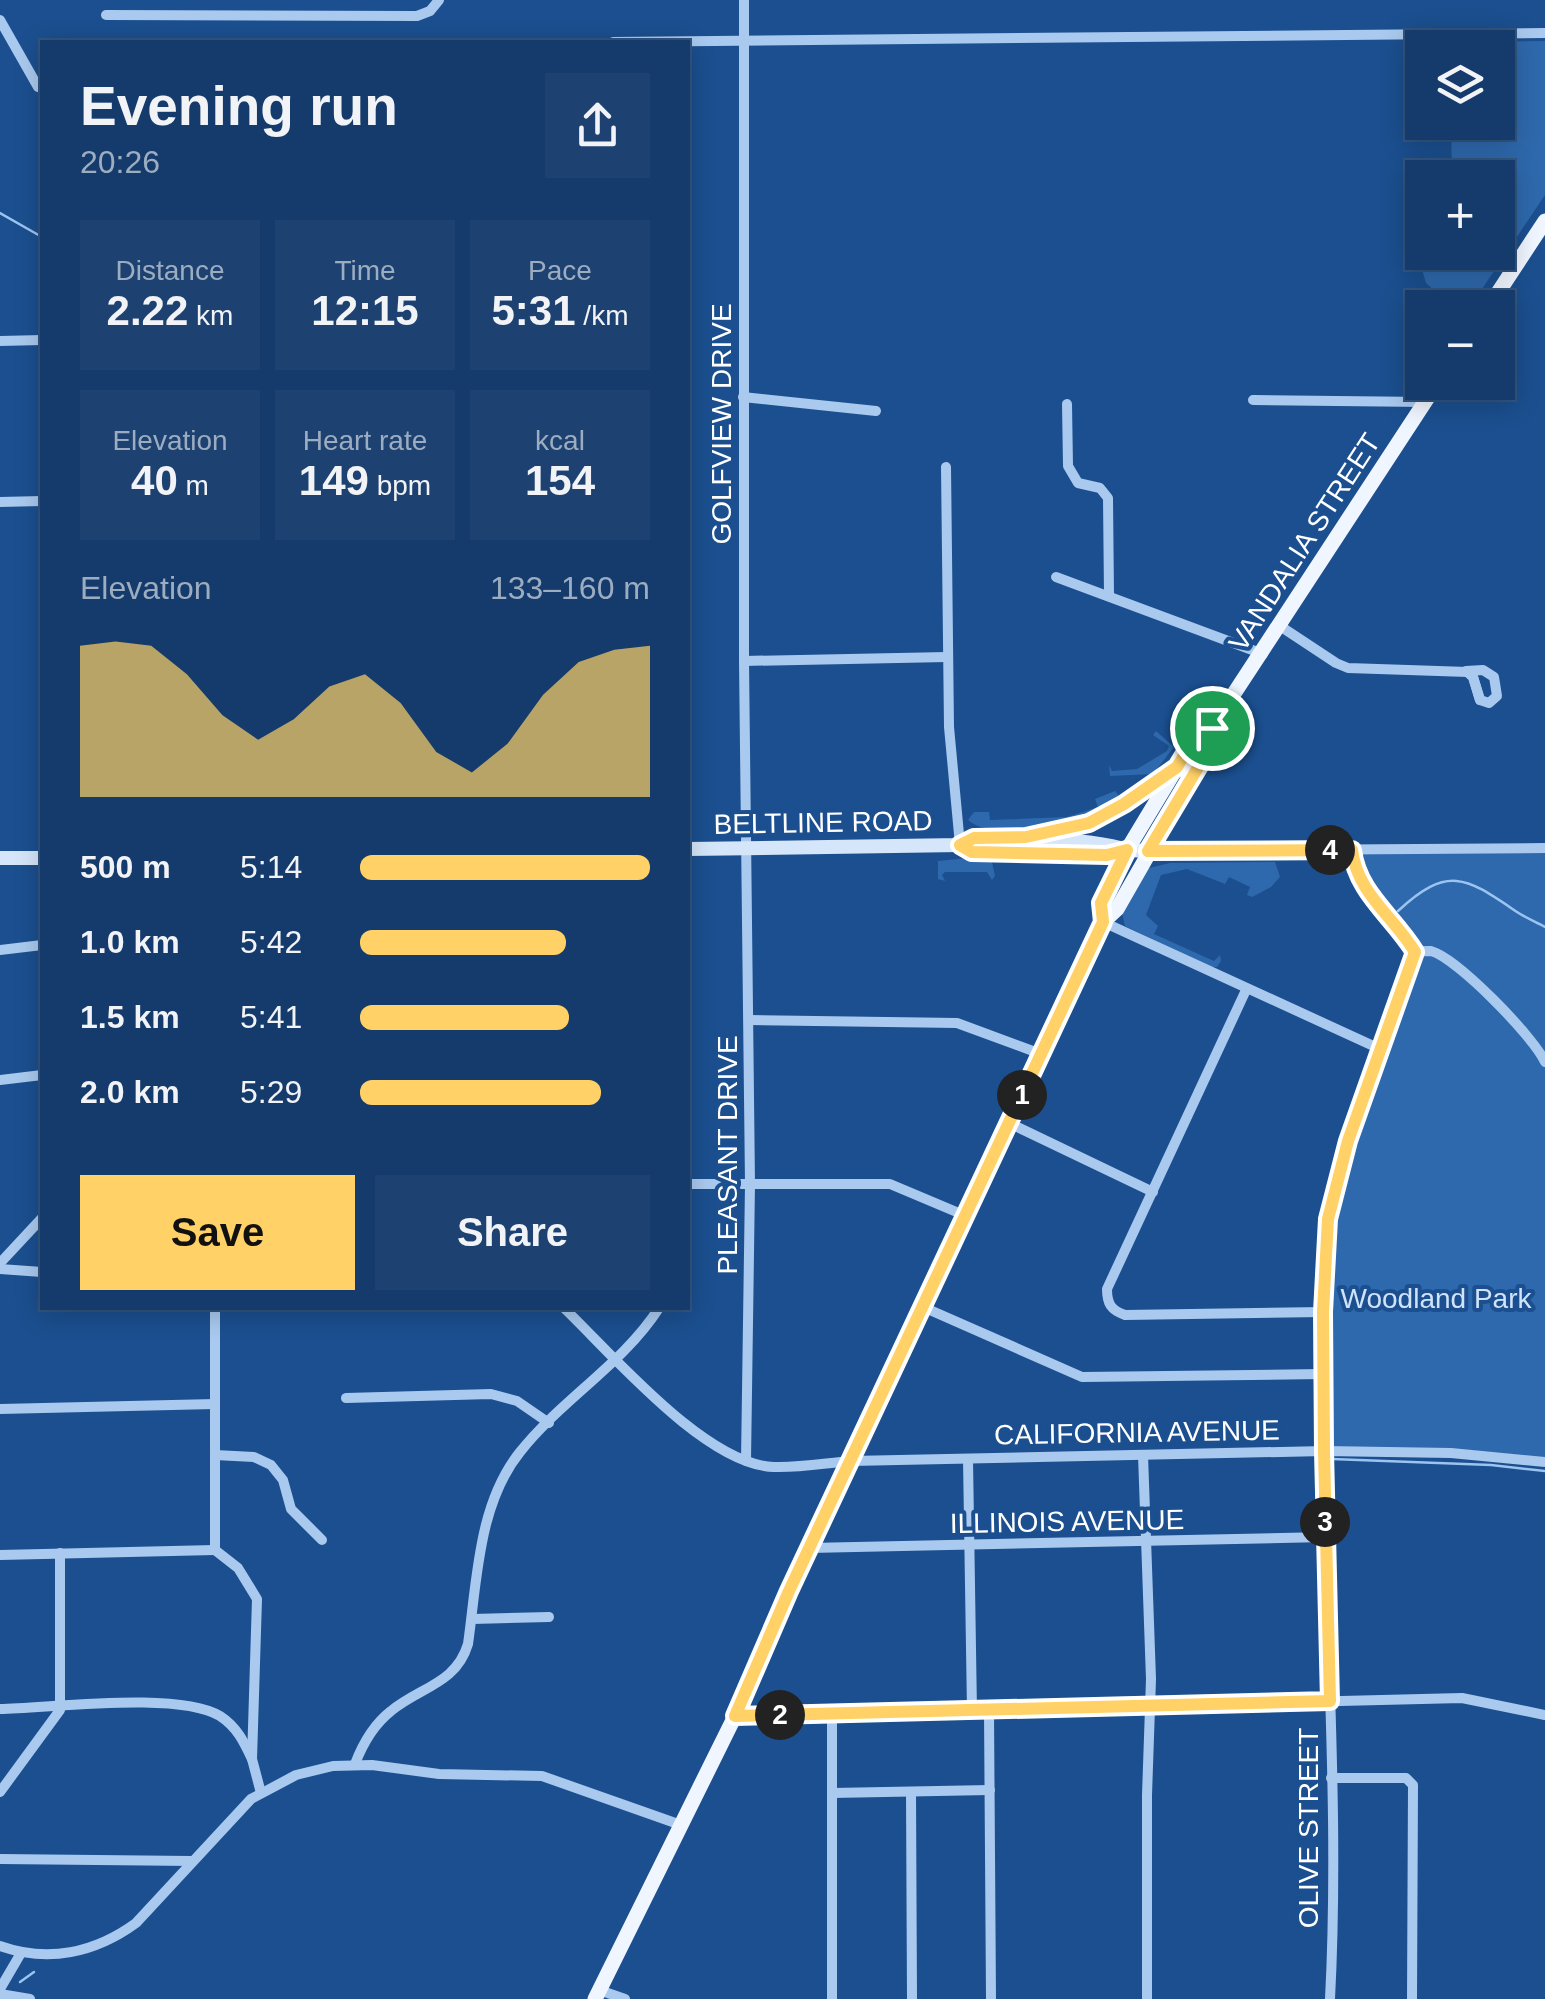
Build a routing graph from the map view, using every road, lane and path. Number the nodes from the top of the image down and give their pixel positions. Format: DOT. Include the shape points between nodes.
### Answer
graph roads {
  1 [pos="744,0"];
  2 [pos="436,4"];
  3 [pos="106,15"];
  4 [pos="0,20"];
  5 [pos="1545,33"];
  6 [pos="744,40"];
  7 [pos="690,41"];
  8 [pos="38,88"];
  9 [pos="1545,221"];
  10 [pos="1500,290"];
  11 [pos="40,340"];
  12 [pos="0,341"];
  13 [pos="743,397"];
  14 [pos="1253,400"];
  15 [pos="1426,402"];
  16 [pos="1067,404"];
  17 [pos="876,411"];
  18 [pos="946,467"];
  19 [pos="40,501"];
  20 [pos="0,502"];
  21 [pos="1056,577"];
  22 [pos="1109,595"];
  23 [pos="1280,626"];
  24 [pos="1262,654"];
  25 [pos="947,657"];
  26 [pos="744,661"];
  27 [pos="1466,672"];
  28 [pos="1212,728"];
  29 [pos="1177,767"];
  30 [pos="1026,837"];
  31 [pos="960,845"];
  32 [pos="746,848"];
  33 [pos="1545,848"];
  34 [pos="690,849"];
  35 [pos="1127,850"];
  36 [pos="1352,850"];
  37 [pos="1148,851"];
  38 [pos="0,858"];
  39 [pos="40,858"];
  40 [pos="1103,922"];
  41 [pos="40,945"];
  42 [pos="0,950"];
  43 [pos="1415,952"];
  44 [pos="1246,990"];
  45 [pos="748,1020"];
  46 [pos="1380,1049"];
  47 [pos="1041,1054"];
  48 [pos="1545,1062"];
  49 [pos="40,1076"];
  50 [pos="0,1080"];
  51 [pos="1009,1123"];
  52 [pos="690,1184"];
  53 [pos="750,1184"];
  54 [pos="1153,1192"];
  55 [pos="966,1216"];
  56 [pos="40,1220"];
  57 [pos="0,1266"];
  58 [pos="40,1272"];
  59 [pos="923,1307"];
  60 [pos="215,1310"];
  61 [pos="566,1310"];
  62 [pos="657,1310"];
  63 [pos="1323,1312"];
  64 [pos="616,1358"];
  65 [pos="1323,1374"];
  66 [pos="346,1398"];
  67 [pos="215,1404"];
  68 [pos="0,1409"];
  69 [pos="549,1423"];
  70 [pos="1324,1451"];
  71 [pos="1143,1454"];
  72 [pos="215,1455"];
  73 [pos="968,1459"];
  74 [pos="746,1462"];
  75 [pos="850,1462"];
  76 [pos="1545,1462"];
  77 [pos="1326,1537"];
  78 [pos="322,1540"];
  79 [pos="1148,1542"];
  80 [pos="970,1545"];
  81 [pos="810,1548"];
  82 [pos="215,1550"];
  83 [pos="60,1553"];
  84 [pos="0,1555"];
  85 [pos="472,1618"];
  86 [pos="548,1618"];
  87 [pos="1330,1701"];
  88 [pos="1150,1706"];
  89 [pos="60,1707"];
  90 [pos="0,1710"];
  91 [pos="972,1711"];
  92 [pos="989,1711"];
  93 [pos="832,1714"];
  94 [pos="1545,1715"];
  95 [pos="735,1716"];
  96 [pos="252,1760"];
  97 [pos="354,1764"];
  98 [pos="1331,1778"];
  99 [pos="990,1790"];
  100 [pos="0,1792"];
  101 [pos="911,1792"];
  102 [pos="261,1793"];
  103 [pos="832,1793"];
  104 [pos="682,1825"];
  105 [pos="0,1859"];
  106 [pos="192,1860"];
  107 [pos="0,1946"];
  108 [pos="21,1953"];
  109 [pos="0,1991"];
  110 [pos="597,1995"];
  111 [pos="30,1999"];
  112 [pos="625,1999"];
  113 [pos="832,1999"];
  114 [pos="912,1999"];
  115 [pos="991,1999"];
  116 [pos="1147,1999"];
  117 [pos="1330,1999"];
  118 [pos="1412,1999"];
  1 -- 6 [label="street, GOLFVIEW DRIVE"];
  2 -- 3 [label="street" via="417,16"];
  4 -- 8 [label="street"];
  5 -- 6 [label="street"];
  6 -- 7 [label="street"];
  6 -- 13 [label="street, GOLFVIEW DRIVE"];
  9 -- 10 [label="main road"];
  11 -- 12 [label="street"];
  13 -- 17 [label="street"];
  13 -- 26 [label="street, GOLFVIEW DRIVE"];
  14 -- 15 [label="street"];
  15 -- 23 [label="main road, VANDALIA STREET"];
  16 -- 22 [label="street" via="1069,470 1078,483 1100,488 1108,498"];
  18 -- 25 [label="street"];
  19 -- 20 [label="street"];
  21 -- 22 [label="street"];
  22 -- 24 [label="street"];
  23 -- 24 [label="main road, VANDALIA STREET"];
  23 -- 27 [label="street" via="1348,668"];
  24 -- 28 [label="main road, VANDALIA STREET"];
  25 -- 26 [label="street"];
  25 -- 31 [label="street"];
  26 -- 32 [label="street, GOLFVIEW DRIVE"];
  28 -- 29 [label="main road, VANDALIA STREET" via="1197,734"];
  28 -- 37 [label="main road, VANDALIA STREET" via="1212,744"];
  29 -- 30 [label="main road" via="1089,823"];
  29 -- 35 [label="main road, VANDALIA STREET"];
  30 -- 31 [label="main road, BELTLINE ROAD" via="974,838"];
  30 -- 35 [label="main road, BELTLINE ROAD"];
  31 -- 32 [label="main road, BELTLINE ROAD"];
  31 -- 35 [label="main road, BELTLINE ROAD" via="972,852"];
  32 -- 34 [label="main road, BELTLINE ROAD"];
  32 -- 45 [label="street, PLEASANT DRIVE"];
  33 -- 36 [label="street"];
  35 -- 37 [label="main road, BELTLINE ROAD"];
  35 -- 40 [label="main road, VANDALIA STREET" via="1101,903"];
  36 -- 37 [label="street"];
  36 -- 43 [label="street" via="1372,899"];
  37 -- 40 [label="main road, VANDALIA STREET"];
  38 -- 39 [label="main road"];
  40 -- 44 [label="street"];
  40 -- 47 [label="main road, VANDALIA STREET"];
  41 -- 42 [label="street"];
  43 -- 46 [label="street, OLIVE STREET"];
  43 -- 48 [label="street" via="1444,958 1487,994 1533,1040"];
  44 -- 46 [label="street"];
  44 -- 54 [label="street"];
  45 -- 47 [label="street" via="957,1022"];
  45 -- 53 [label="street, PLEASANT DRIVE"];
  46 -- 63 [label="street, OLIVE STREET" via="1333,1192"];
  47 -- 51 [label="main road, VANDALIA STREET"];
  49 -- 50 [label="street"];
  51 -- 54 [label="street"];
  51 -- 55 [label="main road, VANDALIA STREET"];
  52 -- 53 [label="street"];
  53 -- 55 [label="street" via="890,1184"];
  53 -- 74 [label="street, PLEASANT DRIVE"];
  54 -- 63 [label="street" via="1107,1289 1114,1311"];
  55 -- 59 [label="main road, VANDALIA STREET"];
  56 -- 57 [label="street"];
  57 -- 58 [label="street"];
  59 -- 65 [label="street" via="1082,1377"];
  59 -- 75 [label="main road, VANDALIA STREET"];
  60 -- 67 [label="street"];
  61 -- 64 [label="street"];
  62 -- 64 [label="street"];
  63 -- 65 [label="street, OLIVE STREET"];
  64 -- 69 [label="street"];
  64 -- 74 [label="street" via="696,1434"];
  65 -- 70 [label="street, OLIVE STREET"];
  66 -- 69 [label="street" via="491,1394 517,1401"];
  67 -- 68 [label="street"];
  67 -- 72 [label="street"];
  69 -- 85 [label="street" via="520,1452 496,1494"];
  70 -- 71 [label="street, CALIFORNIA AVENUE"];
  70 -- 76 [label="street, CALIFORNIA AVENUE"];
  70 -- 77 [label="street, OLIVE STREET"];
  71 -- 73 [label="street, CALIFORNIA AVENUE"];
  71 -- 79 [label="street"];
  72 -- 78 [label="street" via="271,1465 283,1480 290,1509"];
  72 -- 82 [label="street"];
  73 -- 75 [label="street, CALIFORNIA AVENUE"];
  73 -- 80 [label="street"];
  74 -- 75 [label="street, CALIFORNIA AVENUE" via="773,1468"];
  75 -- 81 [label="main road, VANDALIA STREET"];
  77 -- 79 [label="street, ILLINOIS AVENUE"];
  77 -- 87 [label="street, OLIVE STREET"];
  79 -- 80 [label="street, ILLINOIS AVENUE"];
  79 -- 88 [label="street"];
  80 -- 81 [label="street, ILLINOIS AVENUE"];
  80 -- 91 [label="street"];
  81 -- 95 [label="main road, VANDALIA STREET"];
  82 -- 83 [label="street"];
  82 -- 96 [label="street" via="238,1568 256,1599"];
  83 -- 84 [label="street"];
  83 -- 89 [label="street"];
  85 -- 86 [label="street"];
  85 -- 97 [label="street" via="467,1650 453,1672 393,1708 368,1735"];
  87 -- 88 [label="street"];
  87 -- 94 [label="street" via="1462,1698"];
  87 -- 98 [label="street, OLIVE STREET"];
  88 -- 92 [label="street"];
  88 -- 116 [label="street"];
  89 -- 90 [label="street"];
  89 -- 96 [label="street" via="194,1706 230,1724"];
  89 -- 100 [label="street"];
  91 -- 92 [label="street"];
  91 -- 93 [label="street"];
  92 -- 99 [label="street"];
  93 -- 95 [label="street"];
  93 -- 103 [label="street"];
  95 -- 104 [label="main road, VANDALIA STREET"];
  96 -- 102 [label="street"];
  97 -- 102 [label="street" via="316,1769"];
  97 -- 104 [label="street" via="542,1776"];
  98 -- 117 [label="street, OLIVE STREET"];
  98 -- 118 [label="street" via="1406,1778 1413,1785"];
  99 -- 101 [label="street"];
  99 -- 115 [label="street"];
  101 -- 103 [label="street"];
  101 -- 114 [label="street"];
  102 -- 106 [label="street"];
  103 -- 113 [label="street"];
  104 -- 110 [label="main road, VANDALIA STREET"];
  105 -- 106 [label="street"];
  106 -- 108 [label="street" via="113,1938 60,1955"];
  107 -- 108 [label="street"];
  108 -- 109 [label="street"];
  109 -- 111 [label="street"];
  110 -- 112 [label="street"];
}
